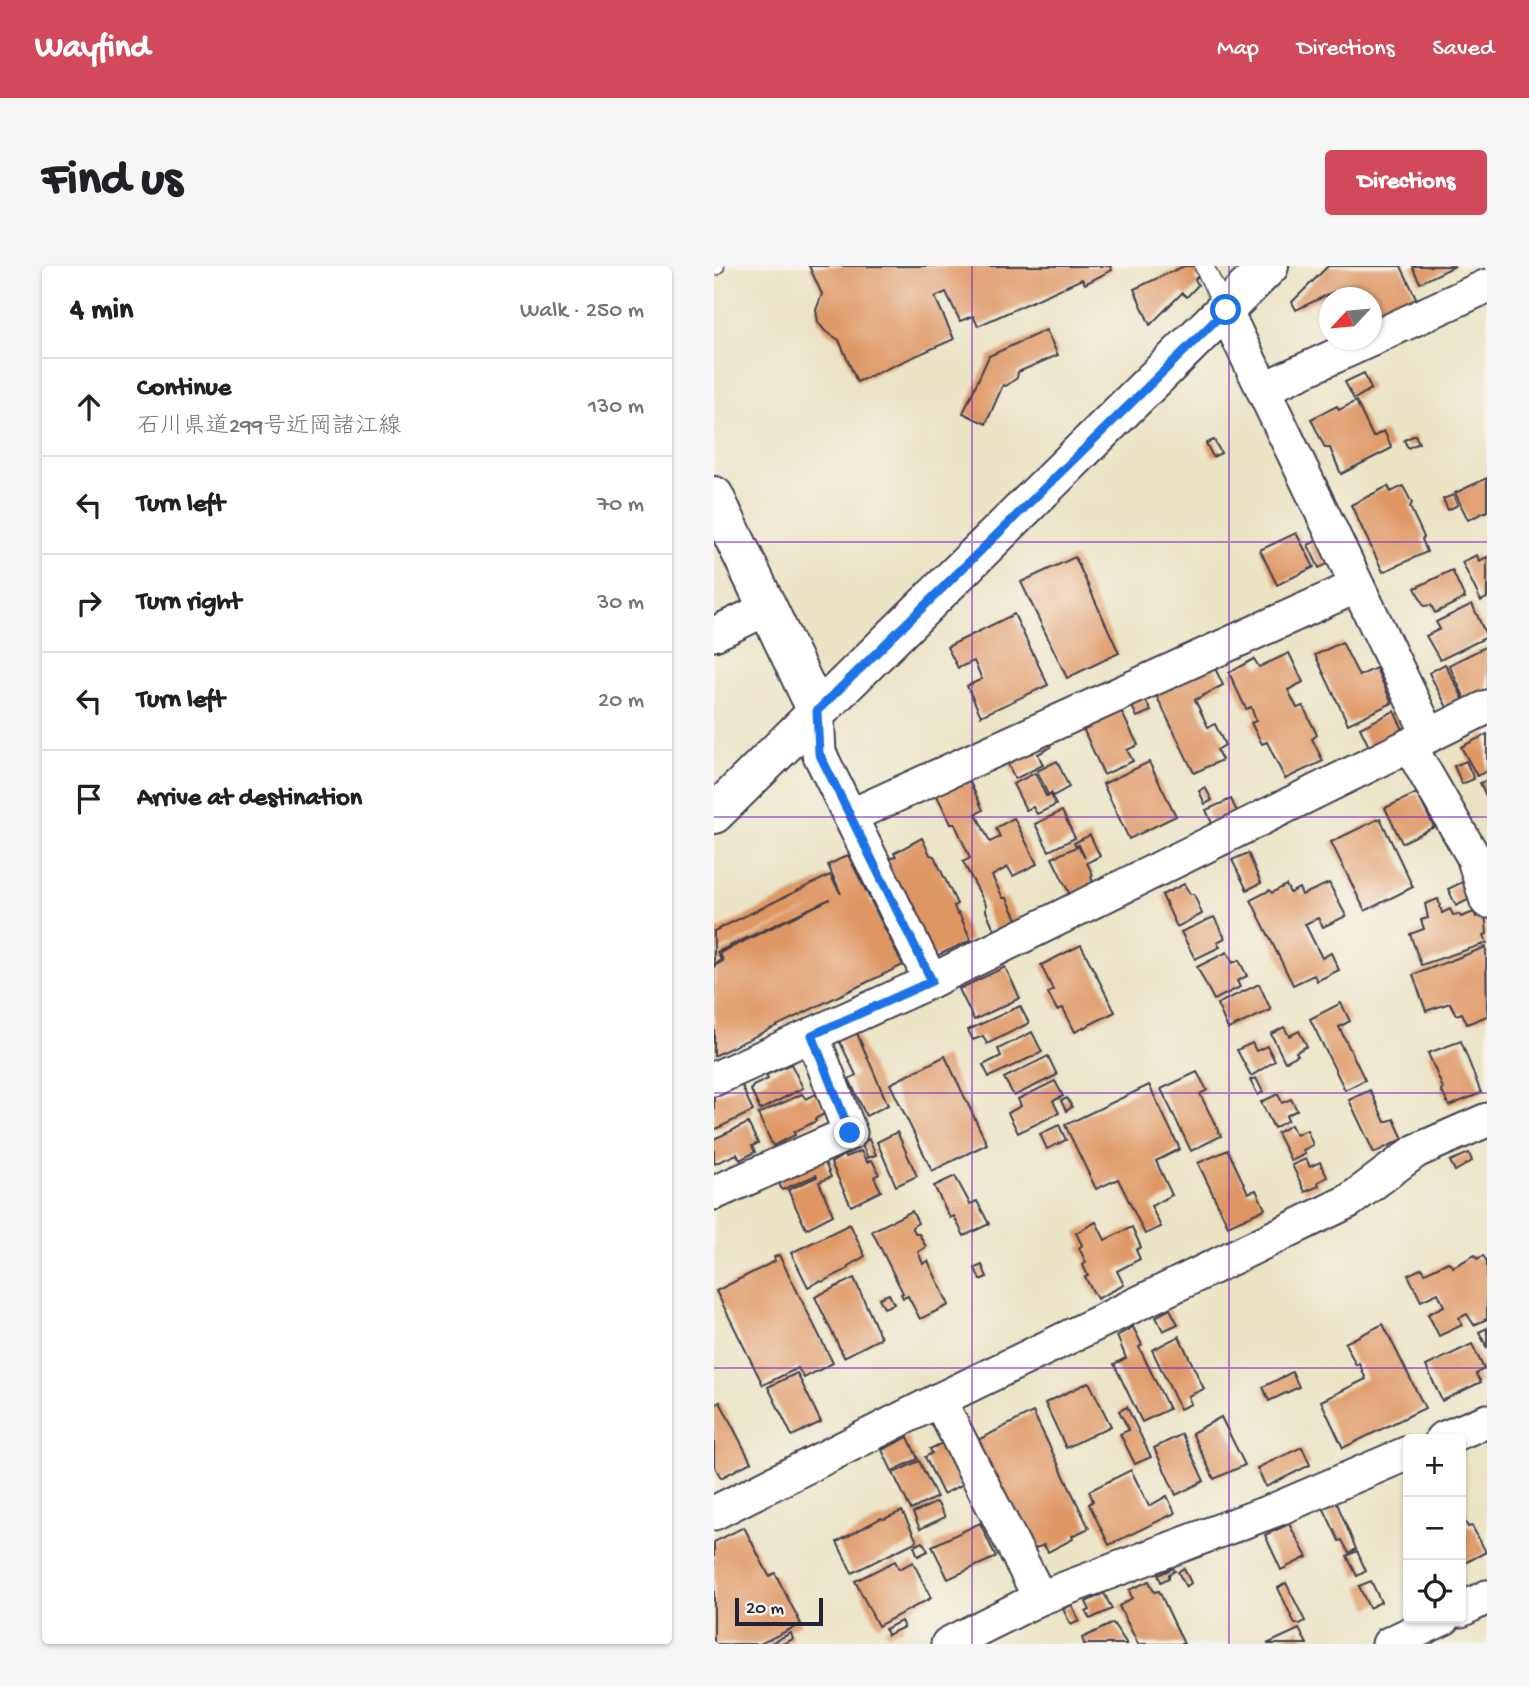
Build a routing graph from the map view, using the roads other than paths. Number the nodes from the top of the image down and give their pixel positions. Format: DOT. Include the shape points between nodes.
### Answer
graph roads {
  1 [pos="1205,266"];
  2 [pos="1269,266"];
  3 [pos="1487,286"];
  4 [pos="1226,310"];
  5 [pos="1382,334"];
  6 [pos="1347,350"];
  7 [pos="1264,389"];
  8 [pos="714,496"];
  9 [pos="1357,586"];
  10 [pos="768,608"];
  11 [pos="714,634"];
  12 [pos="1487,707"];
  13 [pos="817,711"];
  14 [pos="1419,740"];
  15 [pos="714,814"];
  16 [pos="850,816"];
  17 [pos="1487,901"];
  18 [pos="932,981"];
  19 [pos="812,1035"];
  20 [pos="714,1079"];
  21 [pos="1487,1120"];
  22 [pos="714,1194"];
  23 [pos="939,1399"];
  24 [pos="1487,1420"];
  25 [pos="1454,1434"];
  26 [pos="1403,1456"];
  27 [pos="714,1513"];
  28 [pos="1487,1597"];
  29 [pos="1040,1598"];
  30 [pos="1466,1608"];
  31 [pos="1433,1623"];
  32 [pos="948,1644"];
  33 [pos="1389,1644"];
  1 -- 4 [label="lane"];
  2 -- 4 [label="main road"];
  3 -- 5 [label="street"];
  4 -- 7 [label="street"];
  4 -- 13 [label="main road"];
  6 -- 7 [label="street"];
  7 -- 9 [label="street"];
  8 -- 10 [label="main road"];
  9 -- 14 [label="street"];
  9 -- 16 [label="street"];
  10 -- 11 [label="street"];
  10 -- 13 [label="main road"];
  12 -- 14 [label="street"];
  13 -- 15 [label="main road"];
  13 -- 16 [label="street" via="819,753"];
  14 -- 17 [label="street" via="1472,856"];
  14 -- 18 [label="street"];
  16 -- 18 [label="street"];
  18 -- 19 [label="street"];
  19 -- 20 [label="street"];
  19 -- 22 [label="street" via="850,1133"];
  21 -- 23 [label="street" via="1416,1151 1349,1201"];
  23 -- 27 [label="street"];
  23 -- 29 [label="street"];
  24 -- 25 [label="street"];
  26 -- 29 [label="street"];
  28 -- 30 [label="street"];
  29 -- 32 [label="street"];
  31 -- 33 [label="street"];
}
